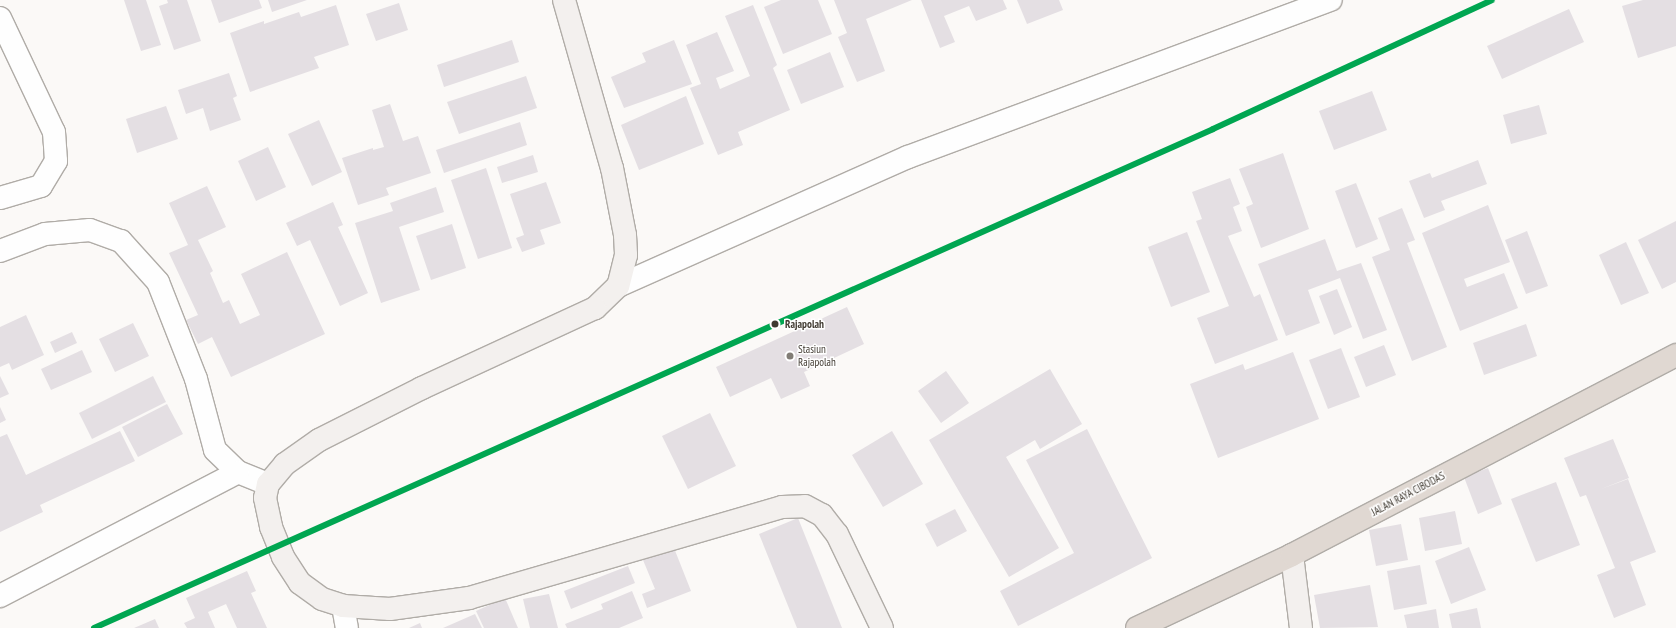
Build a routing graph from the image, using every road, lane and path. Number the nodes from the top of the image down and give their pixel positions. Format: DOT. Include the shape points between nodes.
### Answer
graph roads {
  1 [pos="564,0"];
  2 [pos="1331,0"];
  3 [pos="0,18"];
  4 [pos="0,198"];
  5 [pos="0,251"];
  6 [pos="618,286"];
  7 [pos="1676,354"];
  8 [pos="238,472"];
  9 [pos="268,484"];
  10 [pos="1292,555"];
  11 [pos="0,596"];
  12 [pos="343,606"];
  13 [pos="347,628"];
  14 [pos="882,628"];
  15 [pos="1137,628"];
  16 [pos="1301,628"];
  1 -- 6 [label="main road" via="612,168 622,220 626,255"];
  2 -- 6 [label="street" via="908,157"];
  3 -- 4 [label="street" via="54,132 56,161 41,186"];
  5 -- 8 [label="street" via="45,234 90,230 121,241 158,282 196,379 215,450"];
  6 -- 9 [label="main road" via="595,308 422,388 319,440 285,464"];
  7 -- 10 [label="highway, JALAN RAYA CIBODAS"];
  8 -- 9 [label="street"];
  8 -- 11 [label="street"];
  9 -- 12 [label="main road" via="265,498 271,527 283,557 300,583 322,599"];
  10 -- 15 [label="highway, JALAN RAYA CIBODAS"];
  10 -- 16 [label="main road"];
  12 -- 13 [label="street"];
  12 -- 14 [label="main road" via="390,609 470,598 782,507 805,506 822,516 837,534"];
}
